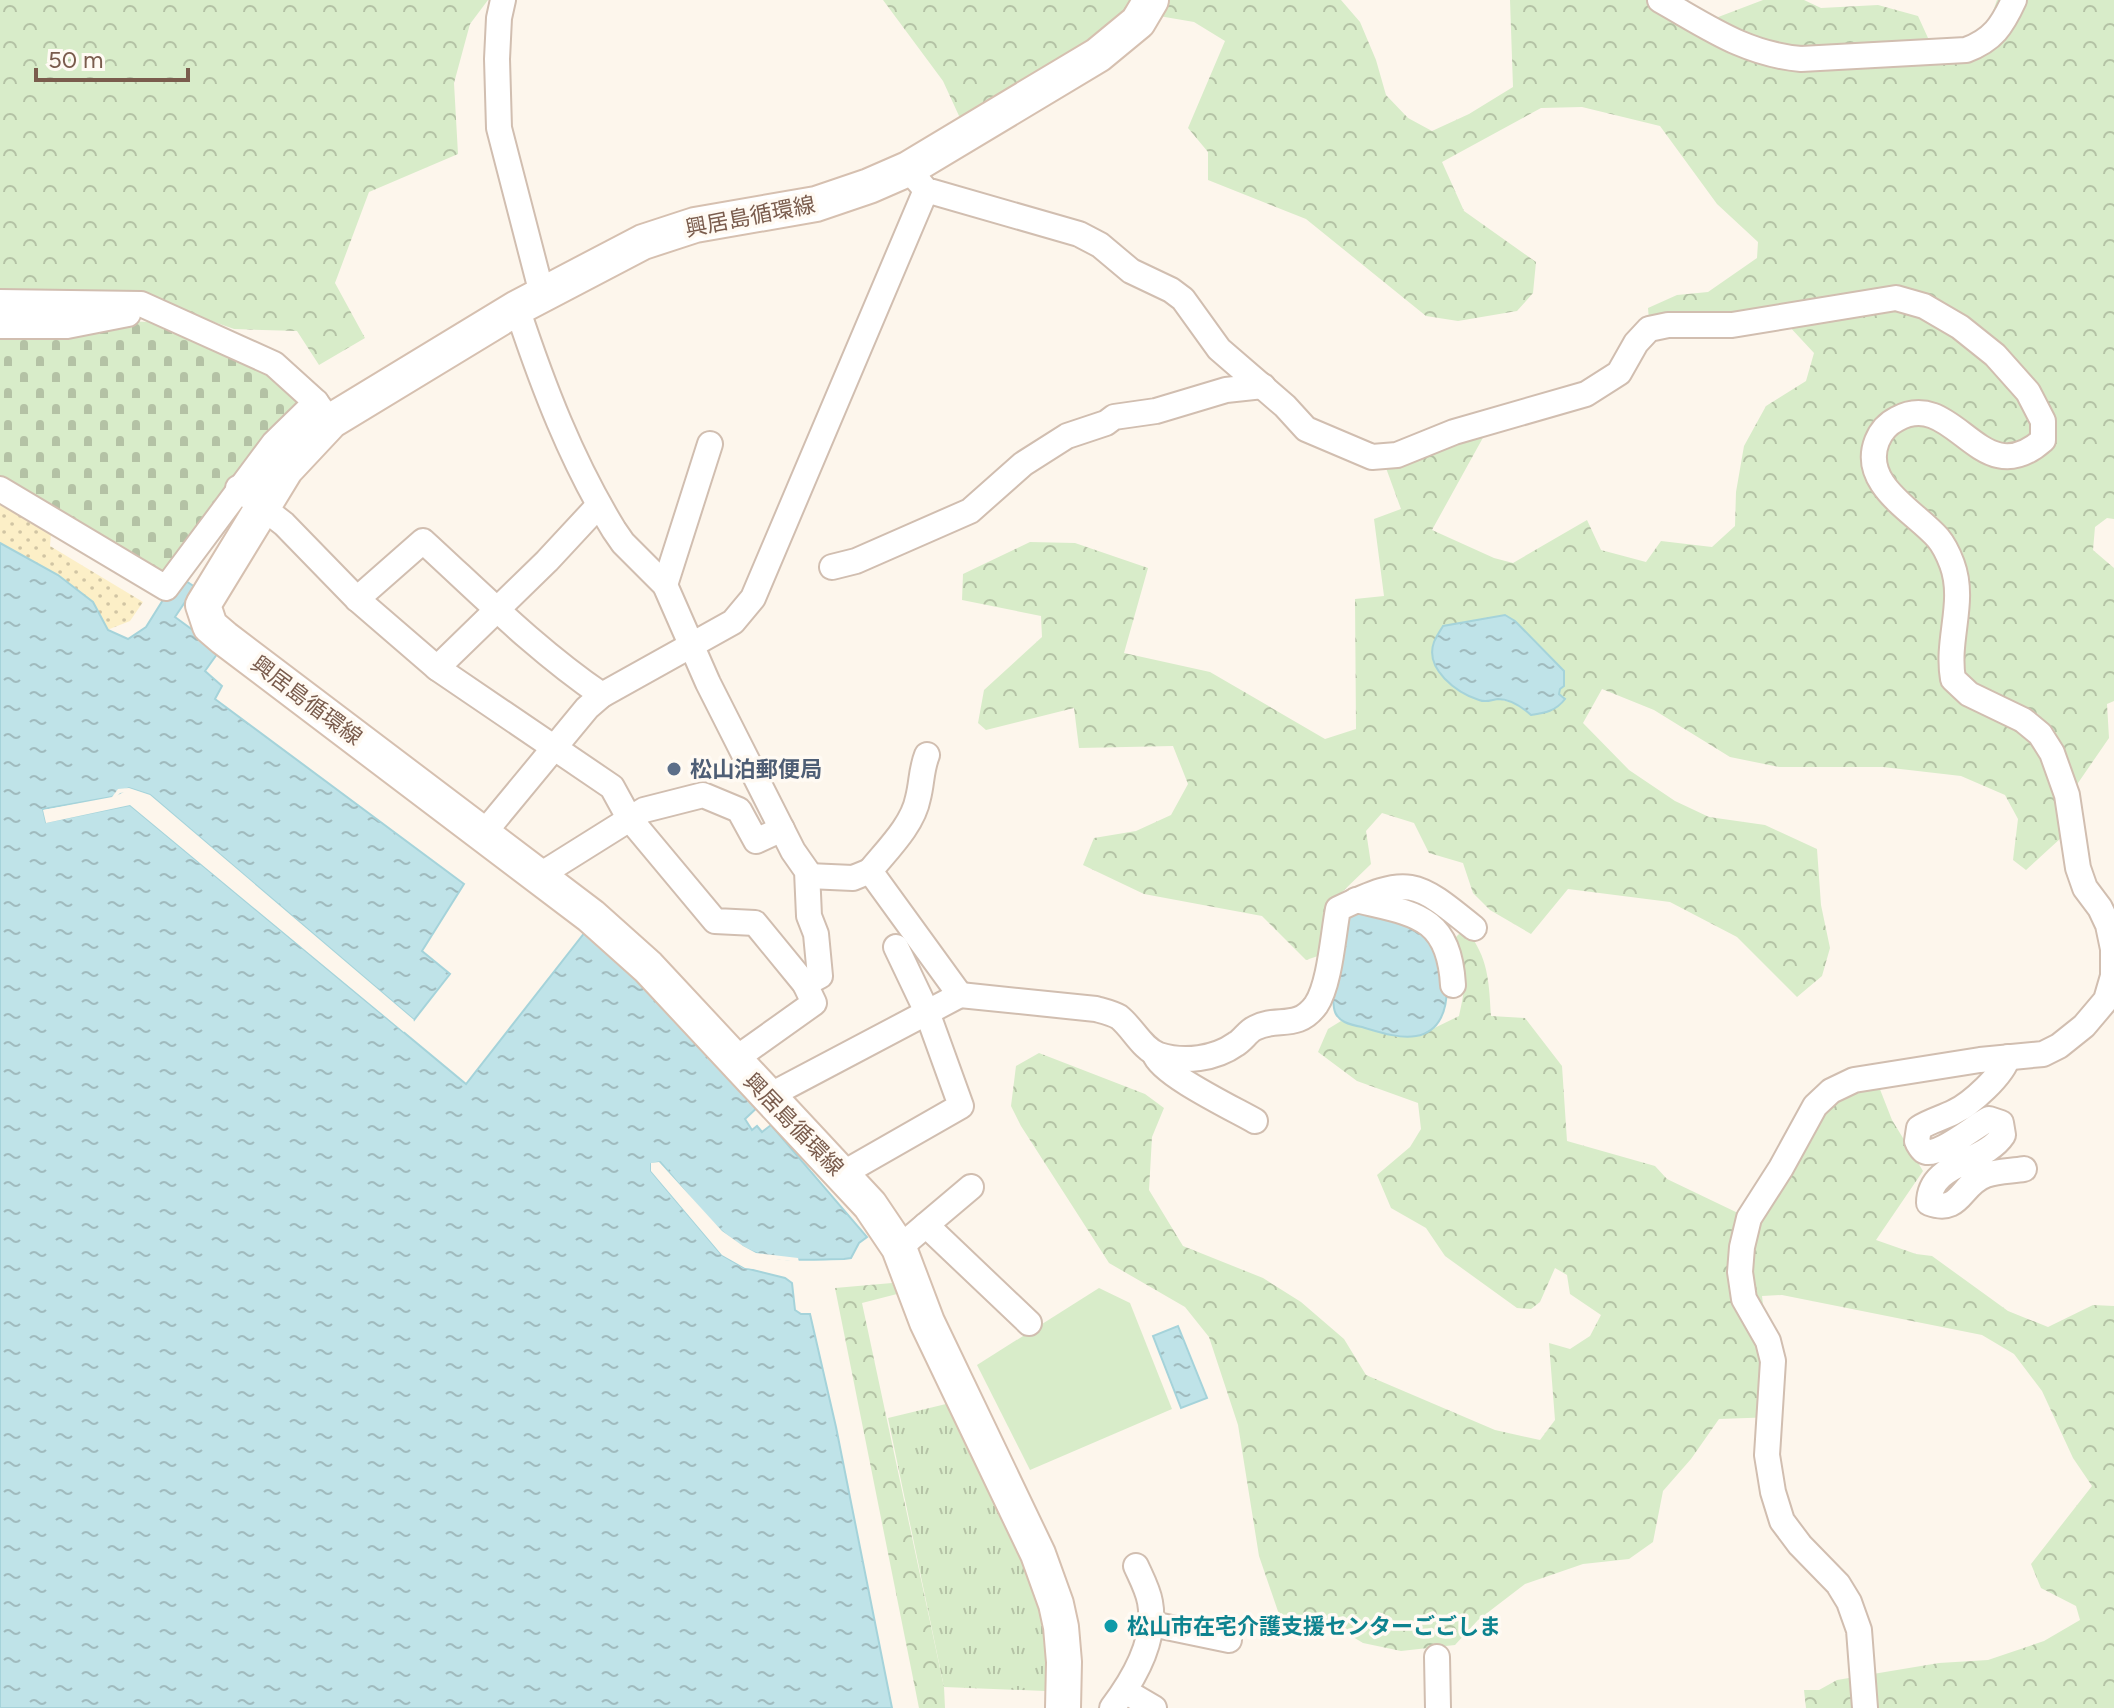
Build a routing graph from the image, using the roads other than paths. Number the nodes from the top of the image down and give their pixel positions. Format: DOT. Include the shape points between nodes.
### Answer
graph roads {
  1 [pos="503,0"];
  2 [pos="1151,0"];
  3 [pos="1660,0"];
  4 [pos="2014,0"];
  5 [pos="917,180"];
  6 [pos="530,301"];
  7 [pos="0,302"];
  8 [pos="168,315"];
  9 [pos="0,326"];
  10 [pos="1263,386"];
  11 [pos="323,411"];
  12 [pos="710,444"];
  13 [pos="0,489"];
  14 [pos="248,496"];
  15 [pos="599,505"];
  16 [pos="832,567"];
  17 [pos="665,585"];
  18 [pos="357,599"];
  19 [pos="498,608"];
  20 [pos="691,645"];
  21 [pos="437,668"];
  22 [pos="602,695"];
  23 [pos="555,749"];
  24 [pos="927,755"];
  25 [pos="629,818"];
  26 [pos="782,829"];
  27 [pos="483,834"];
  28 [pos="870,871"];
  29 [pos="808,876"];
  30 [pos="537,877"];
  31 [pos="1356,900"];
  32 [pos="1474,928"];
  33 [pos="896,947"];
  34 [pos="805,984"];
  35 [pos="1453,985"];
  36 [pos="960,995"];
  37 [pos="927,1012"];
  38 [pos="1154,1053"];
  39 [pos="2008,1057"];
  40 [pos="734,1060"];
  41 [pos="767,1097"];
  42 [pos="1255,1121"];
  43 [pos="2024,1169"];
  44 [pos="842,1174"];
  45 [pos="971,1187"];
  46 [pos="926,1225"];
  47 [pos="899,1248"];
  48 [pos="1029,1323"];
  49 [pos="1136,1566"];
  50 [pos="1152,1624"];
  51 [pos="1229,1640"];
  52 [pos="1437,1657"];
  53 [pos="1119,1700"];
  54 [pos="1063,1708"];
  55 [pos="1154,1708"];
  56 [pos="1438,1708"];
  57 [pos="1865,1708"];
  1 -- 6 [label="street" via="497,59 499,128"];
  2 -- 5 [label="main road, 興居島循環線" via="1138,22 1098,55"];
  3 -- 4 [label="street" via="1746,48 1801,59 1966,50 1983,44 2001,26"];
  5 -- 6 [label="main road, 興居島循環線" via="869,186 816,204 671,232"];
  5 -- 10 [label="street" via="1100,245 1131,271 1183,299 1219,349"];
  5 -- 20 [label="street" via="753,598 733,622"];
  6 -- 11 [label="main road, 興居島循環線"];
  6 -- 15 [label="street" via="541,379"];
  7 -- 8 [label="street" via="118,302"];
  8 -- 9 [label="street" via="111,316 67,326"];
  8 -- 11 [label="street" via="274,364"];
  10 -- 16 [label="street" via="1114,417 1067,436 1023,464 970,511"];
  10 -- 39 [label="street" via="1306,429 1372,457 1397,455 1454,432 1586,394 1619,373 1649,329 1668,325 1732,325 1896,298 1924,306 1995,355 2028,392 2043,421 2043,440 2015,458 1995,456 1942,420 1918,413 1898,417 1881,431 1873,463 1893,497 1939,539 1952,565 1958,591 1950,645 1953,679 1969,694 2023,720 2052,753 2067,795 2078,868 2108,925 2113,976 2106,1000 2059,1046 2043,1054"];
  11 -- 14 [label="main road, 興居島循環線" via="286,469"];
  12 -- 17 [label="street"];
  13 -- 14 [label="street" via="166,588"];
  14 -- 18 [label="street" via="284,524"];
  14 -- 27 [label="main road, 興居島循環線" via="203,605 210,626"];
  15 -- 17 [label="street" via="623,543"];
  15 -- 19 [label="street"];
  17 -- 20 [label="street"];
  18 -- 19 [label="street" via="423,541"];
  18 -- 21 [label="street"];
  19 -- 21 [label="street"];
  19 -- 22 [label="street" via="559,666"];
  20 -- 22 [label="street"];
  20 -- 26 [label="street"];
  21 -- 23 [label="street"];
  22 -- 23 [label="street"];
  23 -- 25 [label="street" via="612,787"];
  23 -- 27 [label="street"];
  24 -- 28 [label="street" via="915,806"];
  25 -- 26 [label="street" via="703,795 739,810 756,841"];
  25 -- 30 [label="street"];
  25 -- 34 [label="street" via="715,921 755,923"];
  26 -- 29 [label="street"];
  27 -- 30 [label="main road, 興居島循環線"];
  28 -- 29 [label="street" via="853,878"];
  28 -- 36 [label="street"];
  29 -- 34 [label="street" via="820,976"];
  30 -- 40 [label="main road, 興居島循環線" via="648,967"];
  31 -- 32 [label="street" via="1405,885 1432,893"];
  31 -- 35 [label="street" via="1429,922 1443,940"];
  31 -- 38 [label="street" via="1338,909 1323,986 1307,1015 1255,1027 1219,1054 1193,1059"];
  33 -- 37 [label="street"];
  34 -- 40 [label="street" via="814,1003"];
  36 -- 37 [label="street"];
  36 -- 38 [label="street" via="1096,1009 1116,1015"];
  37 -- 41 [label="street"];
  37 -- 44 [label="street" via="961,1106"];
  38 -- 42 [label="street" via="1180,1079"];
  39 -- 43 [label="street" via="1981,1092 1957,1111 1919,1128 1917,1141 1930,1153 1989,1119 2001,1123 2003,1135 1997,1145 1938,1178 1929,1190 1929,1203 1941,1207 1952,1205 1985,1175"];
  39 -- 57 [label="street" via="1854,1080 1831,1091 1815,1106 1749,1218 1742,1247 1744,1299 1773,1361 1767,1455 1773,1492 1782,1521 1849,1602 1859,1630"];
  40 -- 41 [label="main road, 興居島循環線"];
  41 -- 44 [label="main road, 興居島循環線"];
  44 -- 47 [label="main road, 興居島循環線"];
  45 -- 46 [label="street"];
  46 -- 47 [label="street"];
  46 -- 48 [label="street"];
  47 -- 54 [label="main road, 興居島循環線" via="927,1322 1052,1593 1061,1627"];
  49 -- 50 [label="street" via="1150,1601"];
  50 -- 51 [label="street"];
  50 -- 53 [label="street" via="1144,1655"];
  52 -- 56 [label="street"];
  53 -- 55 [label="street"];
}
